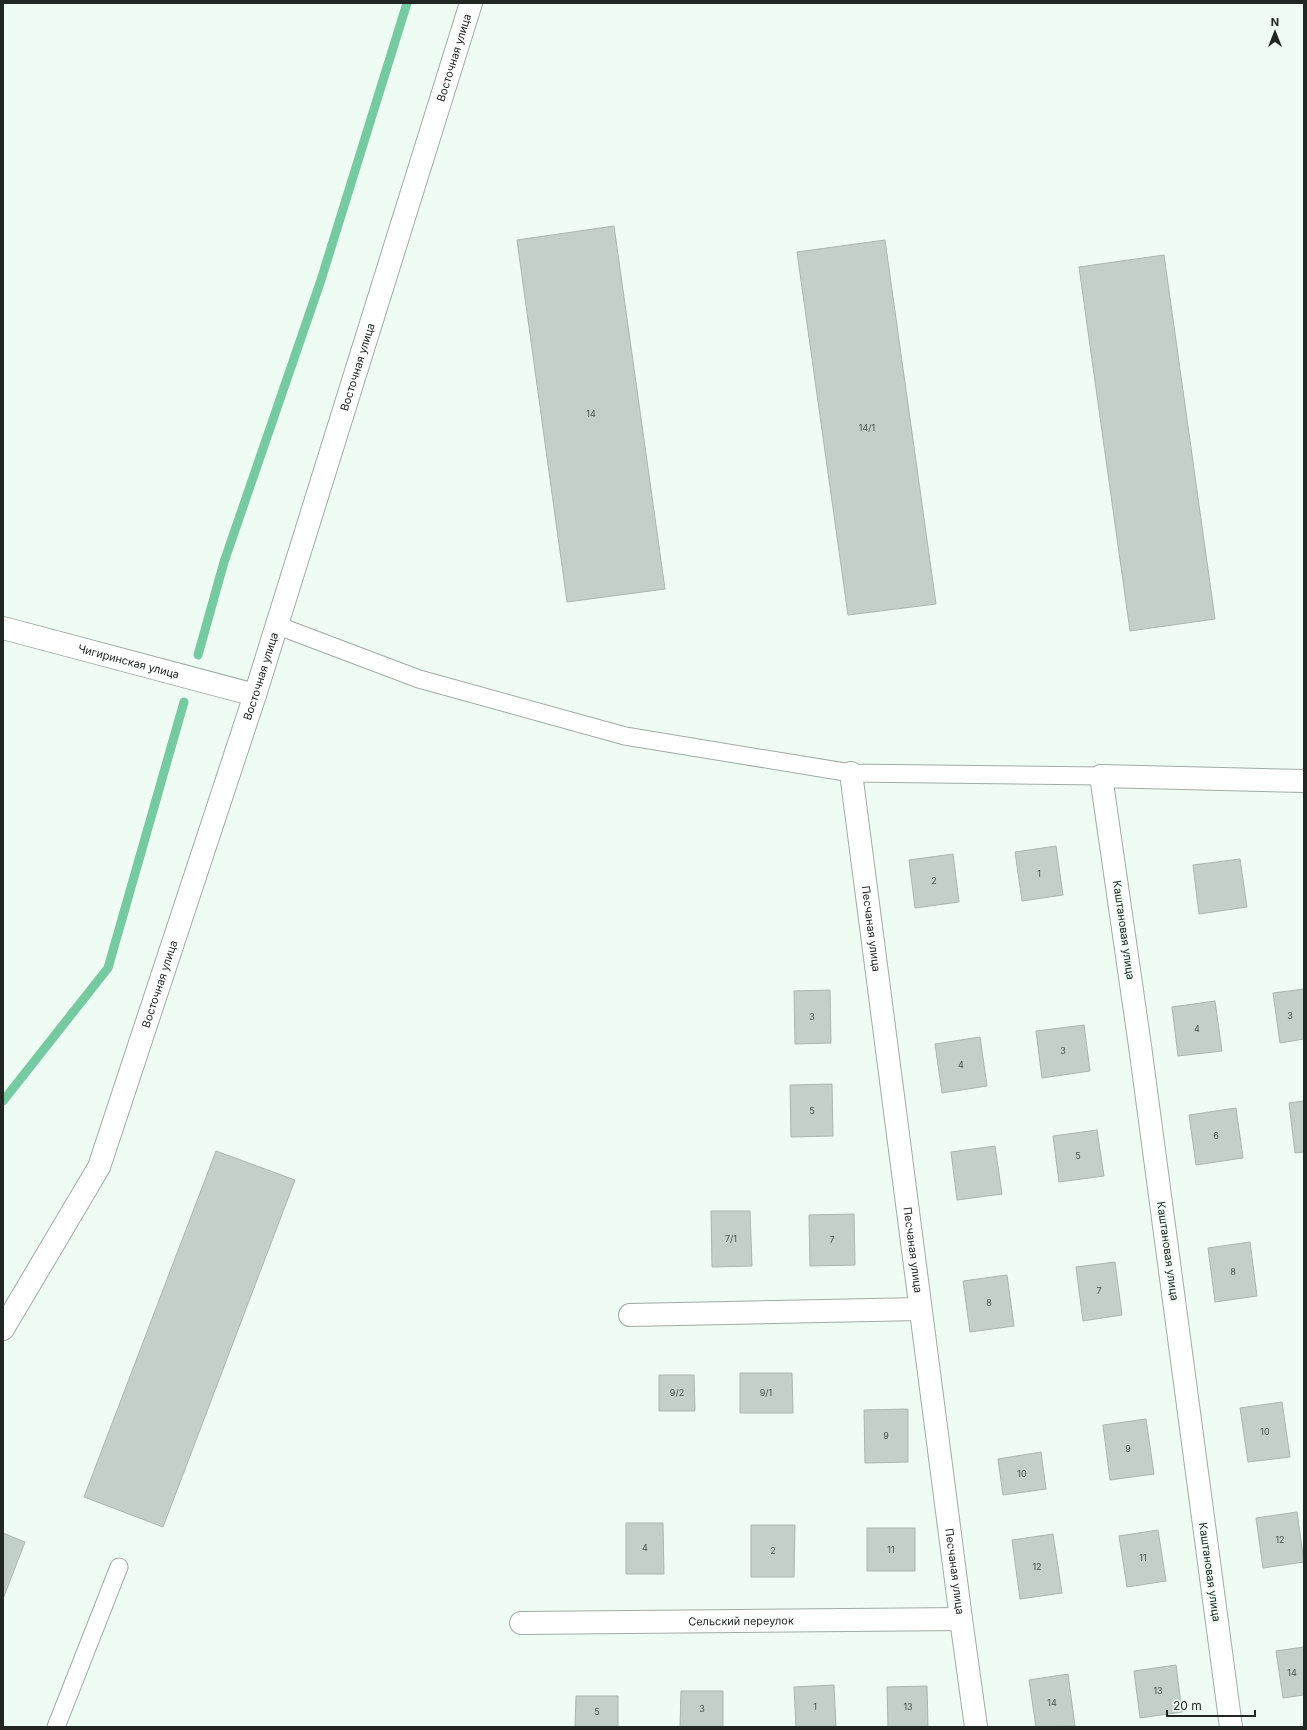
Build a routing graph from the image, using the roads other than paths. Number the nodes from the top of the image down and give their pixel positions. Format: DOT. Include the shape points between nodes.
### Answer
graph roads {
  1 [pos="471,3"];
  2 [pos="276,625"];
  3 [pos="3,628"];
  4 [pos="255,695"];
  5 [pos="851,773"];
  6 [pos="1101,776"];
  7 [pos="1304,781"];
  8 [pos="920,1309"];
  9 [pos="630,1315"];
  10 [pos="3,1329"];
  11 [pos="119,1567"];
  12 [pos="961,1618"];
  13 [pos="521,1623"];
  14 [pos="56,1727"];
  15 [pos="976,1727"];
  16 [pos="1231,1727"];
  1 -- 2 [label="street, Восточная улица"];
  2 -- 4 [label="street, Восточная улица"];
  2 -- 5 [label="lane" via="419,679 625,736"];
  3 -- 4 [label="street, Чигиринская улица"];
  4 -- 10 [label="street, Восточная улица" via="99,1167"];
  5 -- 6 [label="lane"];
  5 -- 8 [label="street, Песчаная улица"];
  6 -- 7 [label="street"];
  6 -- 16 [label="street, Каштановая улица" via="1140,1046"];
  8 -- 9 [label="street"];
  8 -- 12 [label="street, Песчаная улица"];
  11 -- 14 [label="lane"];
  12 -- 13 [label="street, Сельский переулок"];
  12 -- 15 [label="street, Песчаная улица"];
}
